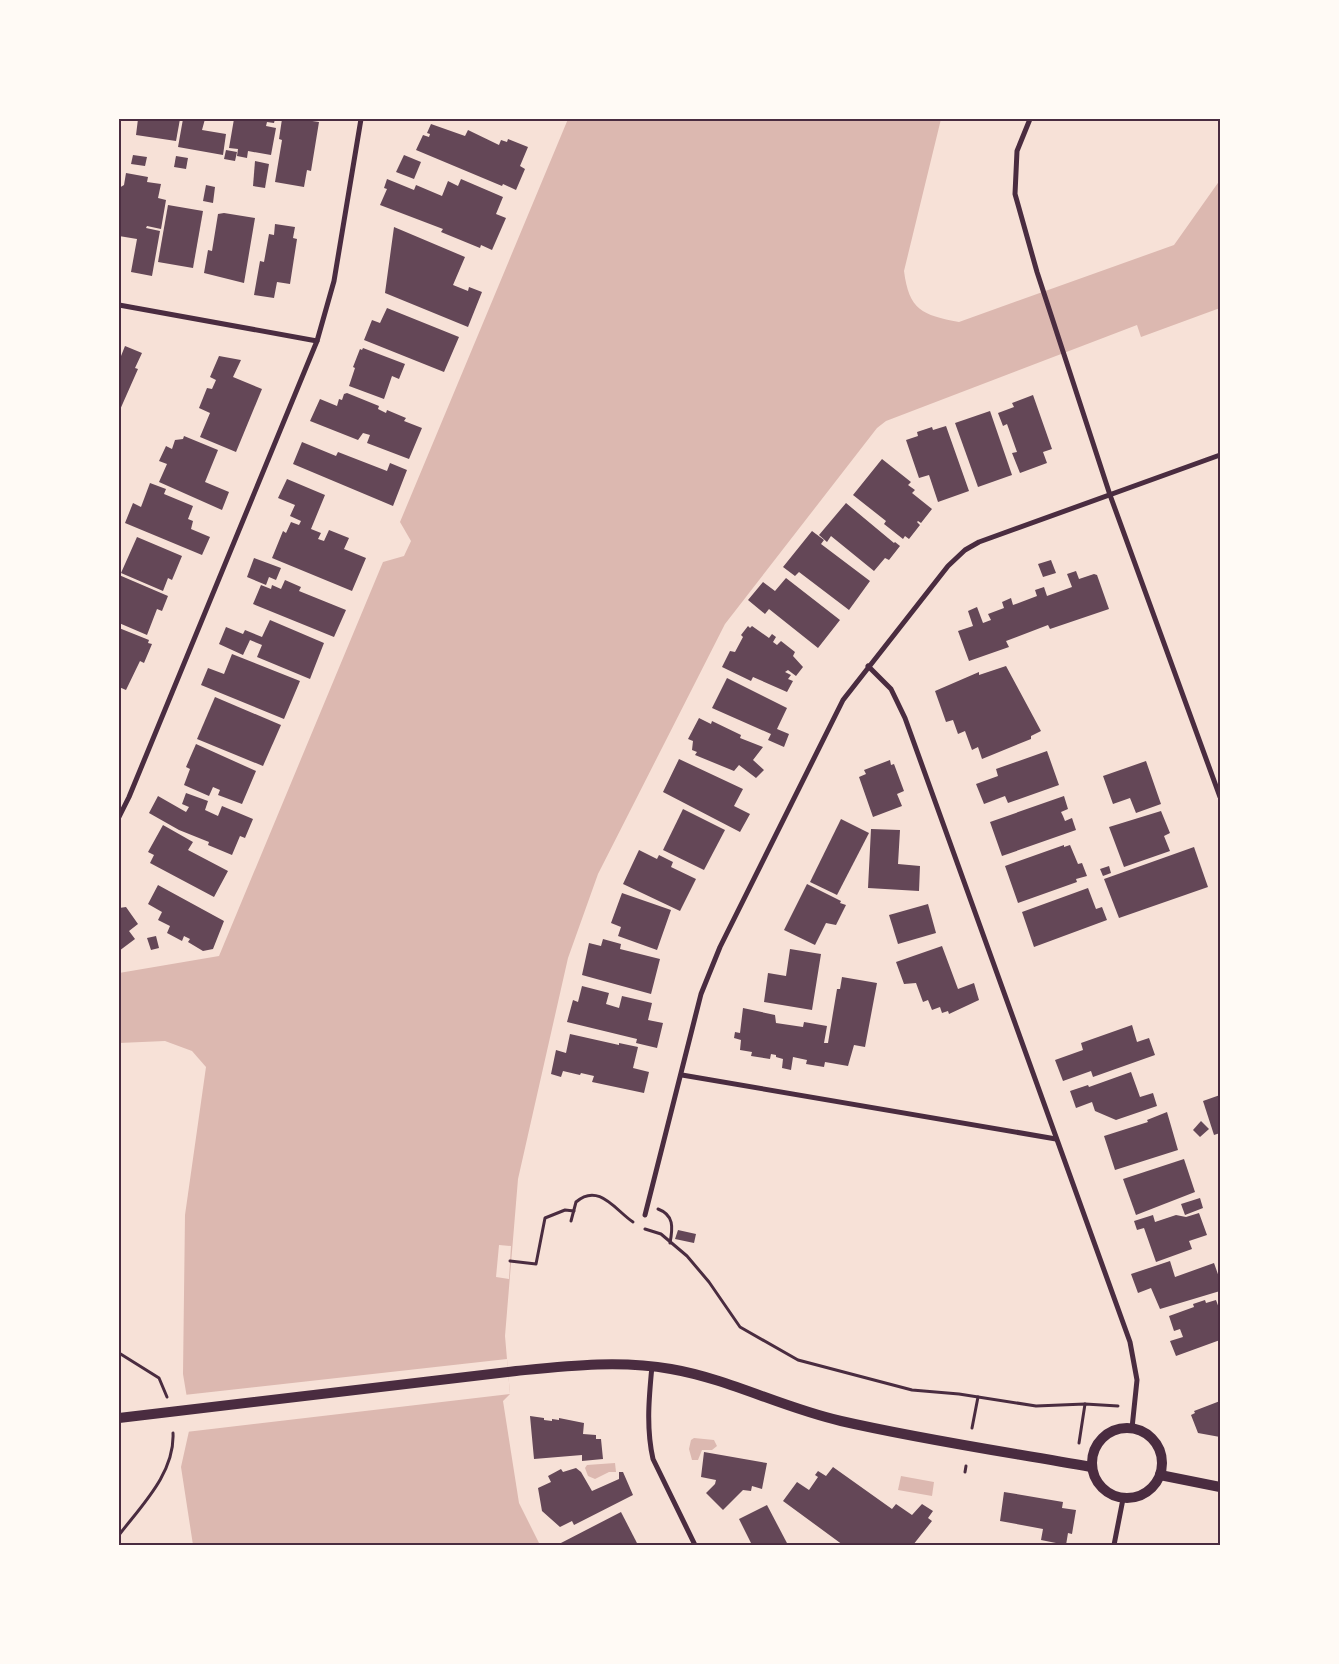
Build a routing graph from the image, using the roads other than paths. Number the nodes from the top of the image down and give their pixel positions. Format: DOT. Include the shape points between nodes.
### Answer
graph roads {
  1 [pos="362,119"];
  2 [pos="1030,119"];
  3 [pos="119,305"];
  4 [pos="317,341"];
  5 [pos="1220,454"];
  6 [pos="1110,495"];
  7 [pos="868,666"];
  8 [pos="1220,797"];
  9 [pos="119,818"];
  10 [pos="682,1075"];
  11 [pos="1056,1139"];
  12 [pos="645,1215"];
  13 [pos="652,1366"];
  14 [pos="119,1418"];
  15 [pos="1132,1428"];
  16 [pos="1091,1467"];
  17 [pos="1160,1475"];
  18 [pos="1220,1486"];
  19 [pos="1123,1499"];
  20 [pos="695,1545"];
  21 [pos="1114,1545"];
  1 -- 4 [label="street" via="334,281"];
  2 -- 6 [label="street" via="1017,151 1015,194"];
  3 -- 4 [label="street"];
  4 -- 9 [label="street"];
  5 -- 6 [label="street"];
  6 -- 7 [label="street" via="965,550 948,566"];
  6 -- 8 [label="street"];
  7 -- 10 [label="street" via="838,709 720,946 703,989"];
  7 -- 11 [label="street" via="887,684 900,706"];
  10 -- 11 [label="street"];
  10 -- 12 [label="street"];
  11 -- 15 [label="street" via="1135,1359 1137,1387"];
  13 -- 14 [label="main road" via="581,1365 516,1371"];
  13 -- 16 [label="main road" via="700,1376 839,1421 940,1442"];
  13 -- 20 [label="street" via="648,1403 653,1459"];
  15 -- 16 [label="main road" via="1121,1428 1102,1438 1094,1448"];
  15 -- 17 [label="main road" via="1154,1440 1162,1457"];
  16 -- 19 [label="main road" via="1097,1483 1106,1492"];
  17 -- 18 [label="main road"];
  17 -- 19 [label="main road" via="1155,1486 1142,1496"];
  19 -- 21 [label="street"];
}
